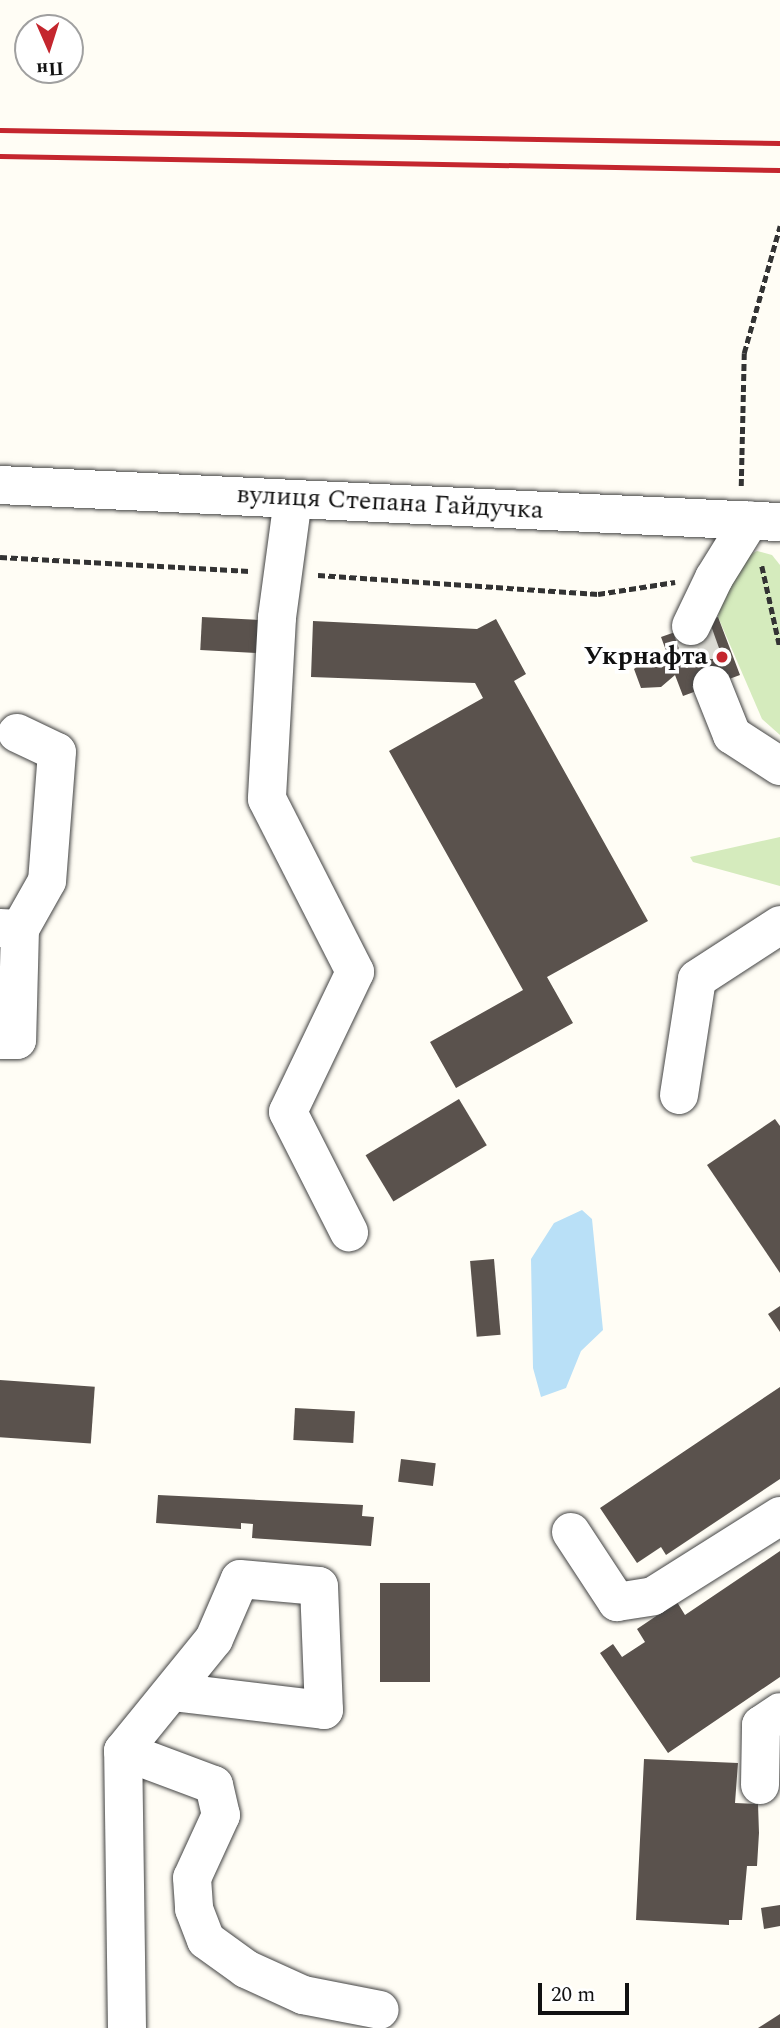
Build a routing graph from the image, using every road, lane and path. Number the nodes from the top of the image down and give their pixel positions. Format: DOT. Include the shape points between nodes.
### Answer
graph roads {
  1 [pos="780,226"];
  2 [pos="740,479"];
  3 [pos="0,485"];
  4 [pos="293,499"];
  5 [pos="765,521"];
  6 [pos="0,557"];
  7 [pos="761,559"];
  8 [pos="286,573"];
  9 [pos="714,579"];
  10 [pos="691,626"];
  11 [pos="780,647"];
  12 [pos="712,685"];
  13 [pos="17,733"];
  14 [pos="780,766"];
  15 [pos="780,925"];
  16 [pos="10,929"];
  17 [pos="0,1049"];
  18 [pos="679,1095"];
  19 [pos="349,1232"];
  20 [pos="780,1516"];
  21 [pos="571,1532"];
  22 [pos="174,1692"];
  23 [pos="780,1713"];
  24 [pos="123,1751"];
  25 [pos="760,1784"];
  26 [pos="380,2010"];
  27 [pos="127,2028"];
  1 -- 2 [label="path" via="744,353"];
  3 -- 4 [label="street, вулиця Степана Гайдучка"];
  4 -- 5 [label="street, вулиця Степана Гайдучка"];
  4 -- 8 [label="street"];
  5 -- 9 [label="street"];
  6 -- 8 [label="path"];
  7 -- 11 [label="path"];
  8 -- 9 [label="path" via="598,594 637,585"];
  8 -- 19 [label="street" via="278,618 267,799 355,972 288,1112"];
  9 -- 10 [label="street"];
  12 -- 14 [label="street" via="732,735"];
  13 -- 16 [label="street" via="57,752 47,881"];
  15 -- 18 [label="street" via="696,979"];
  16 -- 17 [label="street" via="17,1040"];
  20 -- 21 [label="street" via="653,1596 617,1602"];
  22 -- 22 [label="street" via="214,1639 240,1579 319,1586 324,1710"];
  22 -- 24 [label="street"];
  23 -- 25 [label="street" via="761,1725"];
  24 -- 26 [label="street" via="214,1785 221,1815 192,1878 194,1909 206,1940 246,1969 303,1995"];
  24 -- 27 [label="street"];
}
